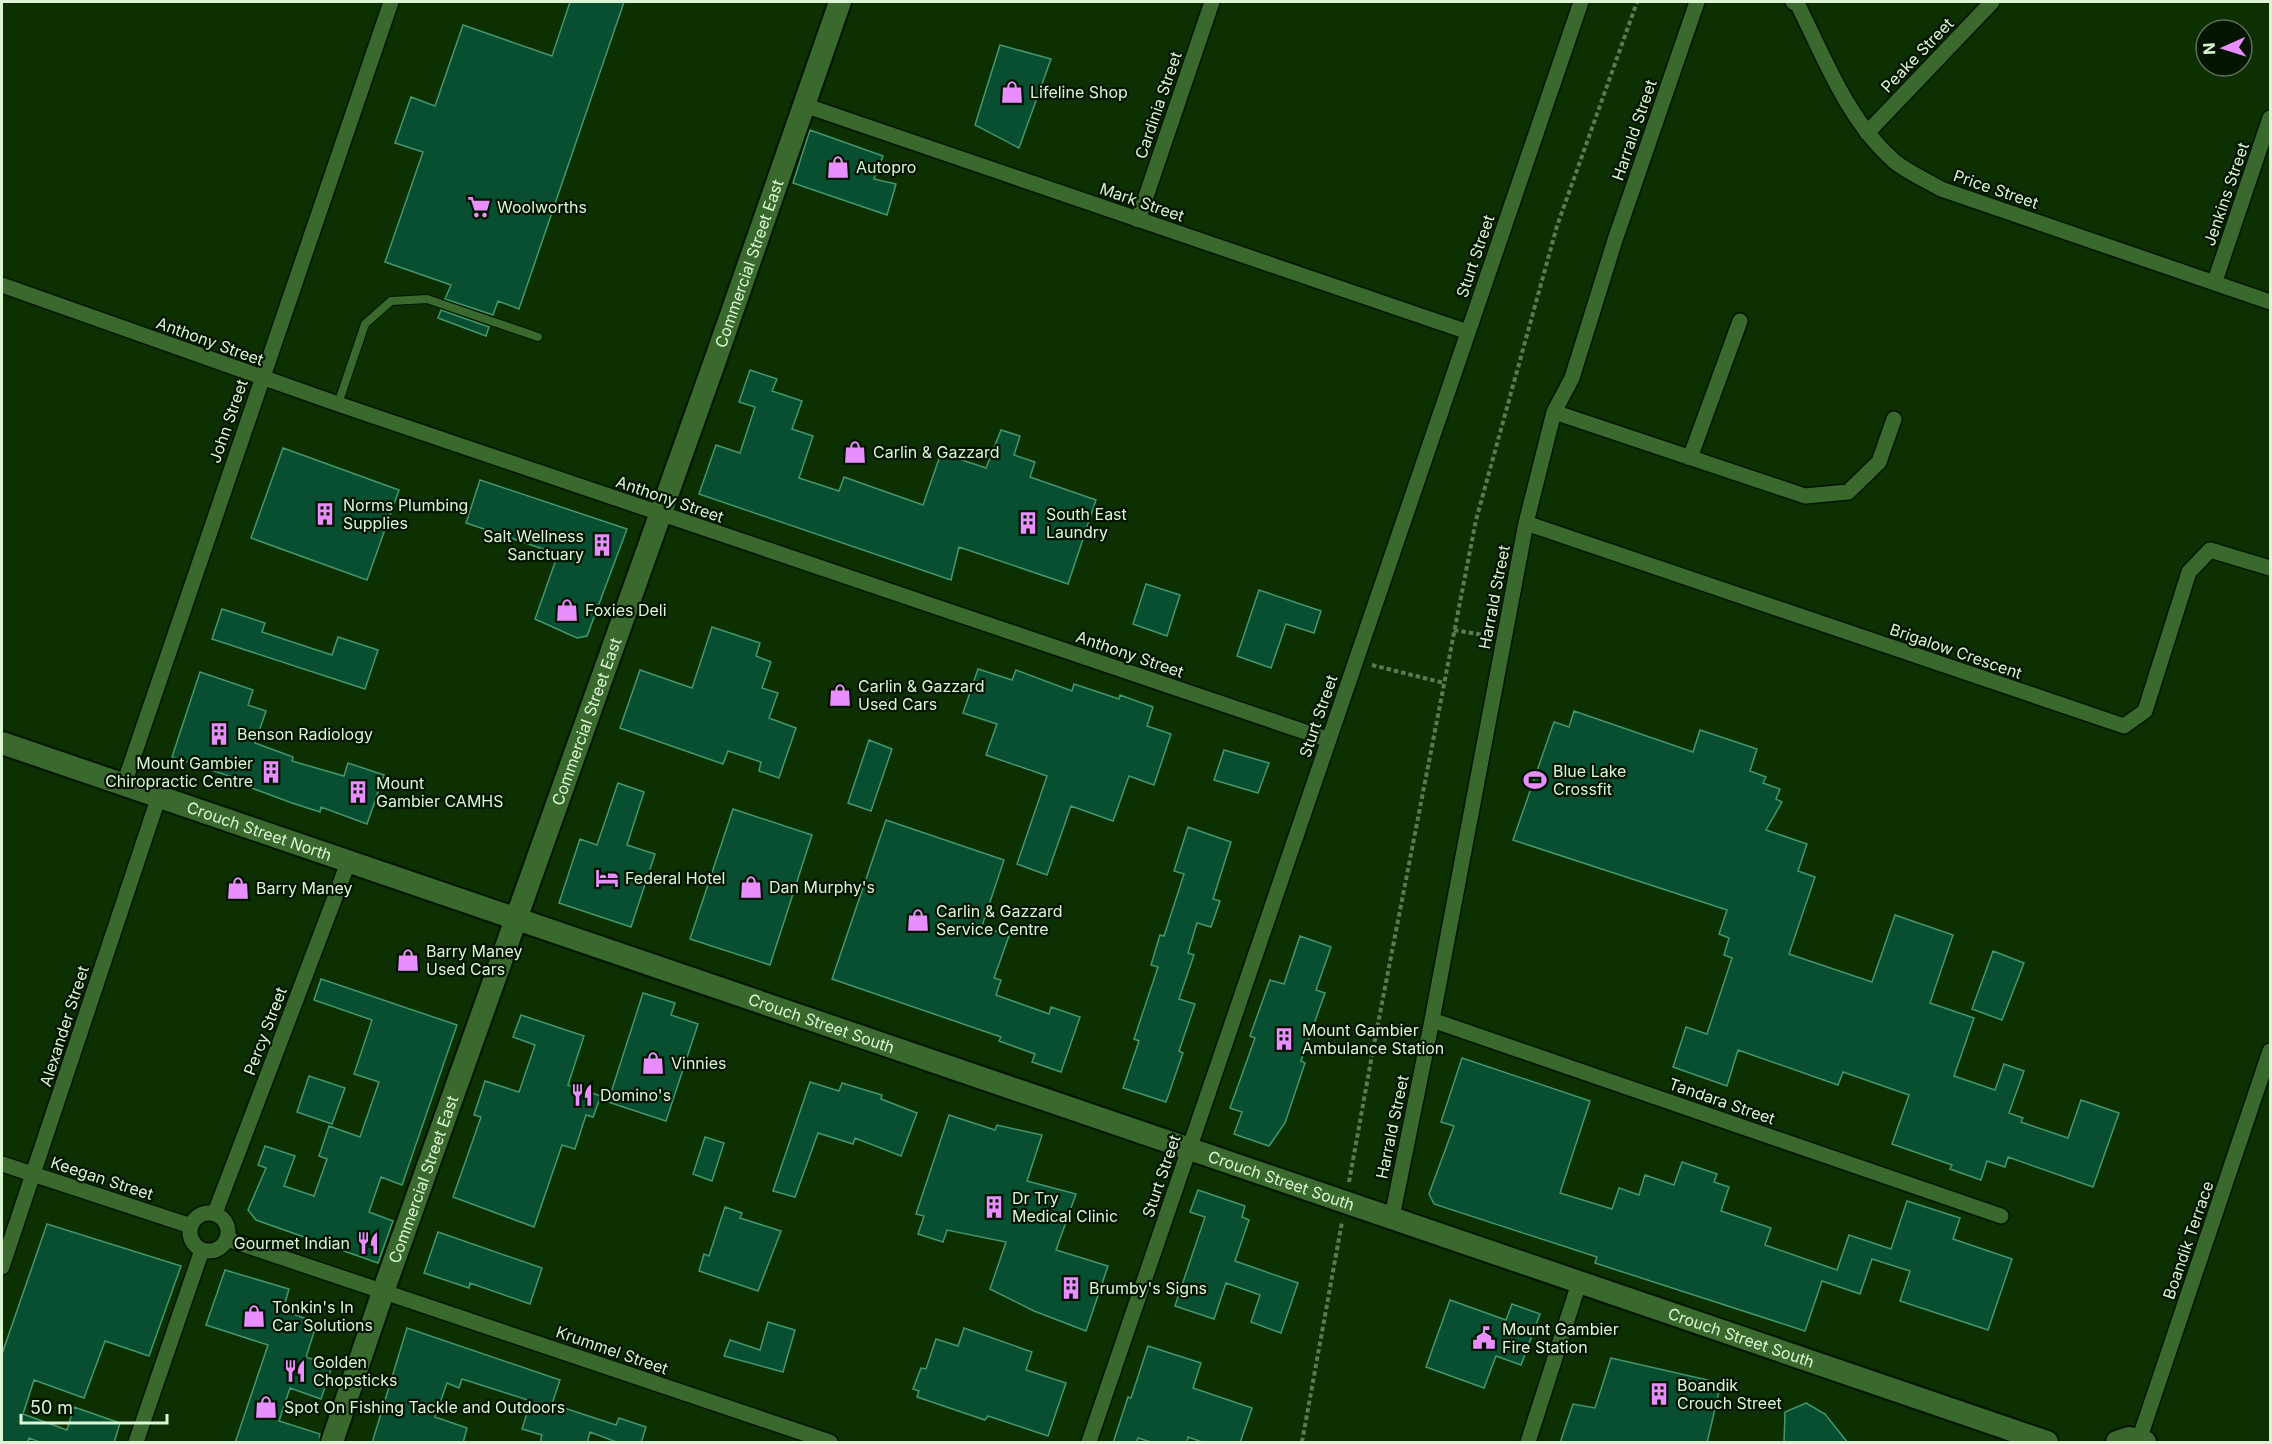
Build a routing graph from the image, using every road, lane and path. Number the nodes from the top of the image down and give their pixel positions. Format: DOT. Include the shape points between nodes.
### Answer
graph roads {
  1 [pos="391,2"];
  2 [pos="840,2"];
  3 [pos="1212,2"];
  4 [pos="1581,2"];
  5 [pos="1637,2"];
  6 [pos="1697,2"];
  7 [pos="1793,2"];
  8 [pos="1992,2"];
  9 [pos="804,105"];
  10 [pos="2271,118"];
  11 [pos="1868,133"];
  12 [pos="1138,220"];
  13 [pos="2215,282"];
  14 [pos="2,285"];
  15 [pos="2271,302"];
  16 [pos="1740,321"];
  17 [pos="1468,332"];
  18 [pos="538,337"];
  19 [pos="262,378"];
  20 [pos="338,405"];
  21 [pos="1554,412"];
  22 [pos="1894,419"];
  23 [pos="1690,458"];
  24 [pos="659,514"];
  25 [pos="1526,523"];
  26 [pos="2271,568"];
  27 [pos="1454,630"];
  28 [pos="1504,638"];
  29 [pos="1356,660"];
  30 [pos="1444,683"];
  31 [pos="1329,740"];
  32 [pos="2,743"];
  33 [pos="124,784"];
  34 [pos="159,796"];
  35 [pos="348,862"];
  36 [pos="515,919"];
  37 [pos="1432,1020"];
  38 [pos="2271,1051"];
  39 [pos="1189,1149"];
  40 [pos="2,1164"];
  41 [pos="33,1175"];
  42 [pos="1346,1203"];
  43 [pos="215,1213"];
  44 [pos="2001,1216"];
  45 [pos="1392,1217"];
  46 [pos="191,1226"];
  47 [pos="227,1239"];
  48 [pos="202,1250"];
  49 [pos="2,1267"];
  50 [pos="1579,1283"];
  51 [pos="382,1292"];
  52 [pos="2133,1442"];
  53 [pos="136,1443"];
  54 [pos="332,1443"];
  55 [pos="830,1443"];
  56 [pos="1089,1443"];
  57 [pos="1302,1443"];
  58 [pos="1528,1443"];
  59 [pos="2047,1443"];
  1 -- 19 [label="street, John Street"];
  2 -- 9 [label="street, Commercial Street East"];
  3 -- 12 [label="street, Cardinia Street"];
  4 -- 17 [label="street, Sturt Street"];
  5 -- 27 [label="path" via="1557,226 1476,520"];
  6 -- 21 [label="street, Harrald Street" via="1572,378"];
  7 -- 11 [label="street, Price Street"];
  8 -- 11 [label="street, Peake Street"];
  9 -- 12 [label="street, Mark Street"];
  9 -- 24 [label="street, Commercial Street East"];
  10 -- 13 [label="street, Jenkins Street"];
  11 -- 13 [label="street, Price Street" via="1895,162 1941,189"];
  12 -- 17 [label="street, Mark Street"];
  13 -- 15 [label="street, Price Street"];
  14 -- 19 [label="street, Anthony Street"];
  16 -- 23 [label="street"];
  17 -- 29 [label="street, Sturt Street"];
  18 -- 20 [label="lane" via="427,300 391,301 365,324"];
  19 -- 20 [label="street, Anthony Street"];
  19 -- 33 [label="street, John Street"];
  20 -- 24 [label="street, Anthony Street"];
  21 -- 23 [label="street"];
  21 -- 25 [label="street, Harrald Street"];
  22 -- 23 [label="street" via="1879,462 1848,492 1805,496"];
  24 -- 31 [label="street, Anthony Street"];
  24 -- 36 [label="street, Commercial Street East"];
  25 -- 26 [label="street, Brigalow Crescent" via="2124,726 2145,711 2189,572 2201,558 2210,550"];
  25 -- 28 [label="street, Harrald Street"];
  27 -- 28 [label="path"];
  27 -- 30 [label="path"];
  28 -- 37 [label="street, Harrald Street"];
  29 -- 30 [label="path"];
  29 -- 31 [label="street, Sturt Street"];
  30 -- 42 [label="path"];
  31 -- 39 [label="street, Sturt Street"];
  32 -- 33 [label="street, Crouch Street North"];
  33 -- 34 [label="street, Crouch Street North"];
  34 -- 35 [label="street, Crouch Street North"];
  34 -- 41 [label="street, Alexander Street"];
  35 -- 36 [label="street, Crouch Street North"];
  35 -- 43 [label="street, Percy Street"];
  36 -- 39 [label="street, Crouch Street South"];
  36 -- 51 [label="street, Commercial Street East"];
  37 -- 44 [label="street, Tandara Street"];
  37 -- 45 [label="street, Harrald Street"];
  38 -- 52 [label="street, Boandik Terrace"];
  39 -- 42 [label="street, Crouch Street South"];
  39 -- 56 [label="street, Sturt Street"];
  40 -- 41 [label="street, Keegan Street"];
  41 -- 46 [label="street, Keegan Street"];
  41 -- 49 [label="street, Alexander Street"];
  42 -- 45 [label="street, Crouch Street South"];
  42 -- 57 [label="path"];
  43 -- 46 [label="street" via="201,1214"];
  43 -- 47 [label="street" via="225,1221"];
  45 -- 50 [label="street, Crouch Street South"];
  46 -- 48 [label="street" via="193,1242"];
  47 -- 48 [label="street" via="219,1248"];
  47 -- 51 [label="street"];
  48 -- 53 [label="street"];
  50 -- 58 [label="street"];
  50 -- 59 [label="street, Crouch Street South"];
  51 -- 54 [label="street, Commercial Street East"];
  51 -- 55 [label="street, Krummel Street"];
}
